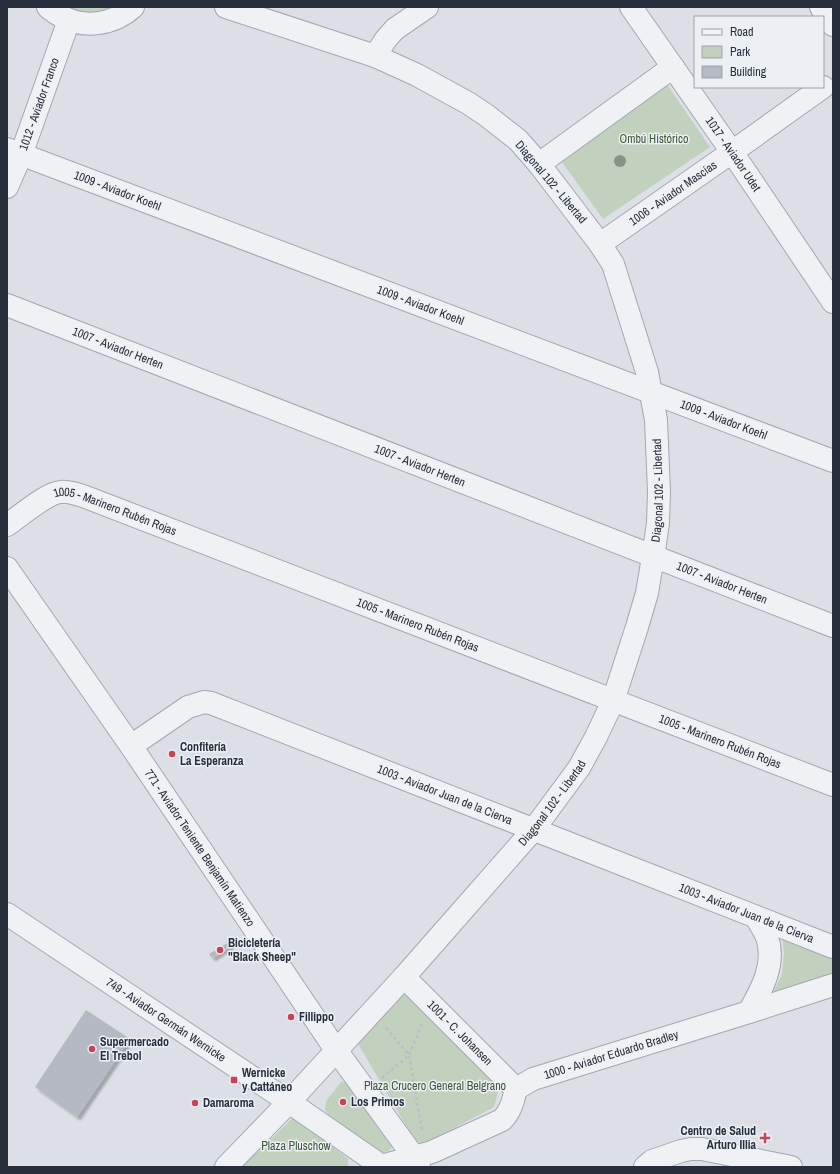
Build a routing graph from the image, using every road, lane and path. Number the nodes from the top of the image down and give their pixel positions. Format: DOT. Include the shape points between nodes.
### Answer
graph roads {
  1 [pos="48,7"];
  2 [pos="133,7"];
  3 [pos="226,7"];
  4 [pos="427,7"];
  5 [pos="631,7"];
  6 [pos="821,7"];
  7 [pos="69,20"];
  8 [pos="833,25"];
  9 [pos="375,56"];
  10 [pos="673,67"];
  11 [pos="833,80"];
  12 [pos="824,86"];
  13 [pos="822,88"];
  14 [pos="14,152"];
  15 [pos="732,152"];
  16 [pos="539,164"];
  17 [pos="7,187"];
  18 [pos="600,244"];
  19 [pos="833,302"];
  20 [pos="7,305"];
  21 [pos="651,393"];
  22 [pos="833,461"];
  23 [pos="7,525"];
  24 [pos="653,556"];
  25 [pos="7,568"];
  26 [pos="833,626"];
  27 [pos="613,701"];
  28 [pos="131,746"];
  29 [pos="833,785"];
  30 [pos="534,829"];
  31 [pos="7,914"];
  32 [pos="756,917"];
  33 [pos="833,947"];
  34 [pos="404,977"];
  35 [pos="833,985"];
  36 [pos="431,1003"];
  37 [pos="372,1010"];
  38 [pos="749,1012"];
  39 [pos="336,1050"];
  40 [pos="409,1055"];
  41 [pos="516,1089"];
  42 [pos="367,1091"];
  43 [pos="289,1102"];
  44 [pos="421,1159"];
  45 [pos="226,1167"];
  46 [pos="380,1167"];
  47 [pos="645,1167"];
  48 [pos="791,1167"];
  1 -- 7 [label="street"];
  2 -- 7 [label="street" via="108,22 89,24"];
  3 -- 9 [label="street, Diagonal 102 - Libertad"];
  4 -- 9 [label="street" via="395,29"];
  5 -- 10 [label="street, 1017 - Aviador Udet"];
  6 -- 8 [label="street"];
  7 -- 14 [label="street, 1012 - Aviador Franco"];
  9 -- 16 [label="street, Diagonal 102 - Libertad" via="417,74 468,103 518,140"];
  10 -- 15 [label="street, 1017 - Aviador Udet"];
  10 -- 16 [label="street"];
  11 -- 12 [label="street, 1006 - Aviador Mascías"];
  13 -- 15 [label="street, 1006 - Aviador Mascías"];
  14 -- 17 [label="street, 1012 - Aviador Franco"];
  14 -- 21 [label="street, 1009 - Aviador Koehl"];
  15 -- 18 [label="street, 1006 - Aviador Mascías"];
  15 -- 19 [label="street, 1017 - Aviador Udet"];
  16 -- 18 [label="street, Diagonal 102 - Libertad"];
  18 -- 21 [label="street, Diagonal 102 - Libertad" via="613,264 647,372"];
  20 -- 24 [label="street, 1007 - Aviador Herten"];
  21 -- 22 [label="street, 1009 - Aviador Koehl"];
  21 -- 24 [label="street, Diagonal 102 - Libertad" via="656,420 659,492"];
  23 -- 27 [label="street, 1005 - Marinero Rubén Rojas" via="50,494 59,491 83,496"];
  24 -- 26 [label="street, 1007 - Aviador Herten"];
  24 -- 27 [label="street, Diagonal 102 - Libertad" via="637,626"];
  25 -- 28 [label="street, 771 - Aviador Teniente Benjamín Matienzo"];
  27 -- 29 [label="street, 1005 - Marinero Rubén Rojas"];
  27 -- 30 [label="street, Diagonal 102 - Libertad" via="579,768"];
  28 -- 30 [label="street, 1003 - Aviador Juan de la Cierva" via="188,707 204,702 211,703"];
  28 -- 39 [label="street, 771 - Aviador Teniente Benjamín Matienzo"];
  30 -- 32 [label="street, 1003 - Aviador Juan de la Cierva"];
  30 -- 34 [label="street, Diagonal 102 - Libertad"];
  31 -- 43 [label="street, 749 - Aviador Germán Wernicke"];
  32 -- 33 [label="street, 1003 - Aviador Juan de la Cierva"];
  32 -- 38 [label="street" via="766,935 770,960 764,984"];
  34 -- 36 [label="street, 1001 - C. Johansen"];
  34 -- 37 [label="street, Diagonal 102 - Libertad"];
  35 -- 38 [label="street, 1000 - Aviador Eduardo Bradley"];
  36 -- 40 [label="path"];
  36 -- 41 [label="street, 1001 - C. Johansen"];
  37 -- 39 [label="street, Diagonal 102 - Libertad"];
  37 -- 40 [label="path"];
  38 -- 41 [label="street, 1000 - Aviador Eduardo Bradley" via="533,1079"];
  39 -- 42 [label="street, 771 - Aviador Teniente Benjamín Matienzo"];
  39 -- 43 [label="street, Diagonal 102 - Libertad"];
  40 -- 42 [label="path"];
  40 -- 44 [label="path" via="424,1144"];
  41 -- 44 [label="street" via="509,1110 502,1120"];
  42 -- 44 [label="street, 771 - Aviador Teniente Benjamín Matienzo"];
  43 -- 45 [label="street, Diagonal 102 - Libertad"];
  43 -- 46 [label="street, 749 - Aviador Germán Wernicke"];
  44 -- 46 [label="street"];
  47 -- 48 [label="street" via="652,1161 691,1148"];
}
